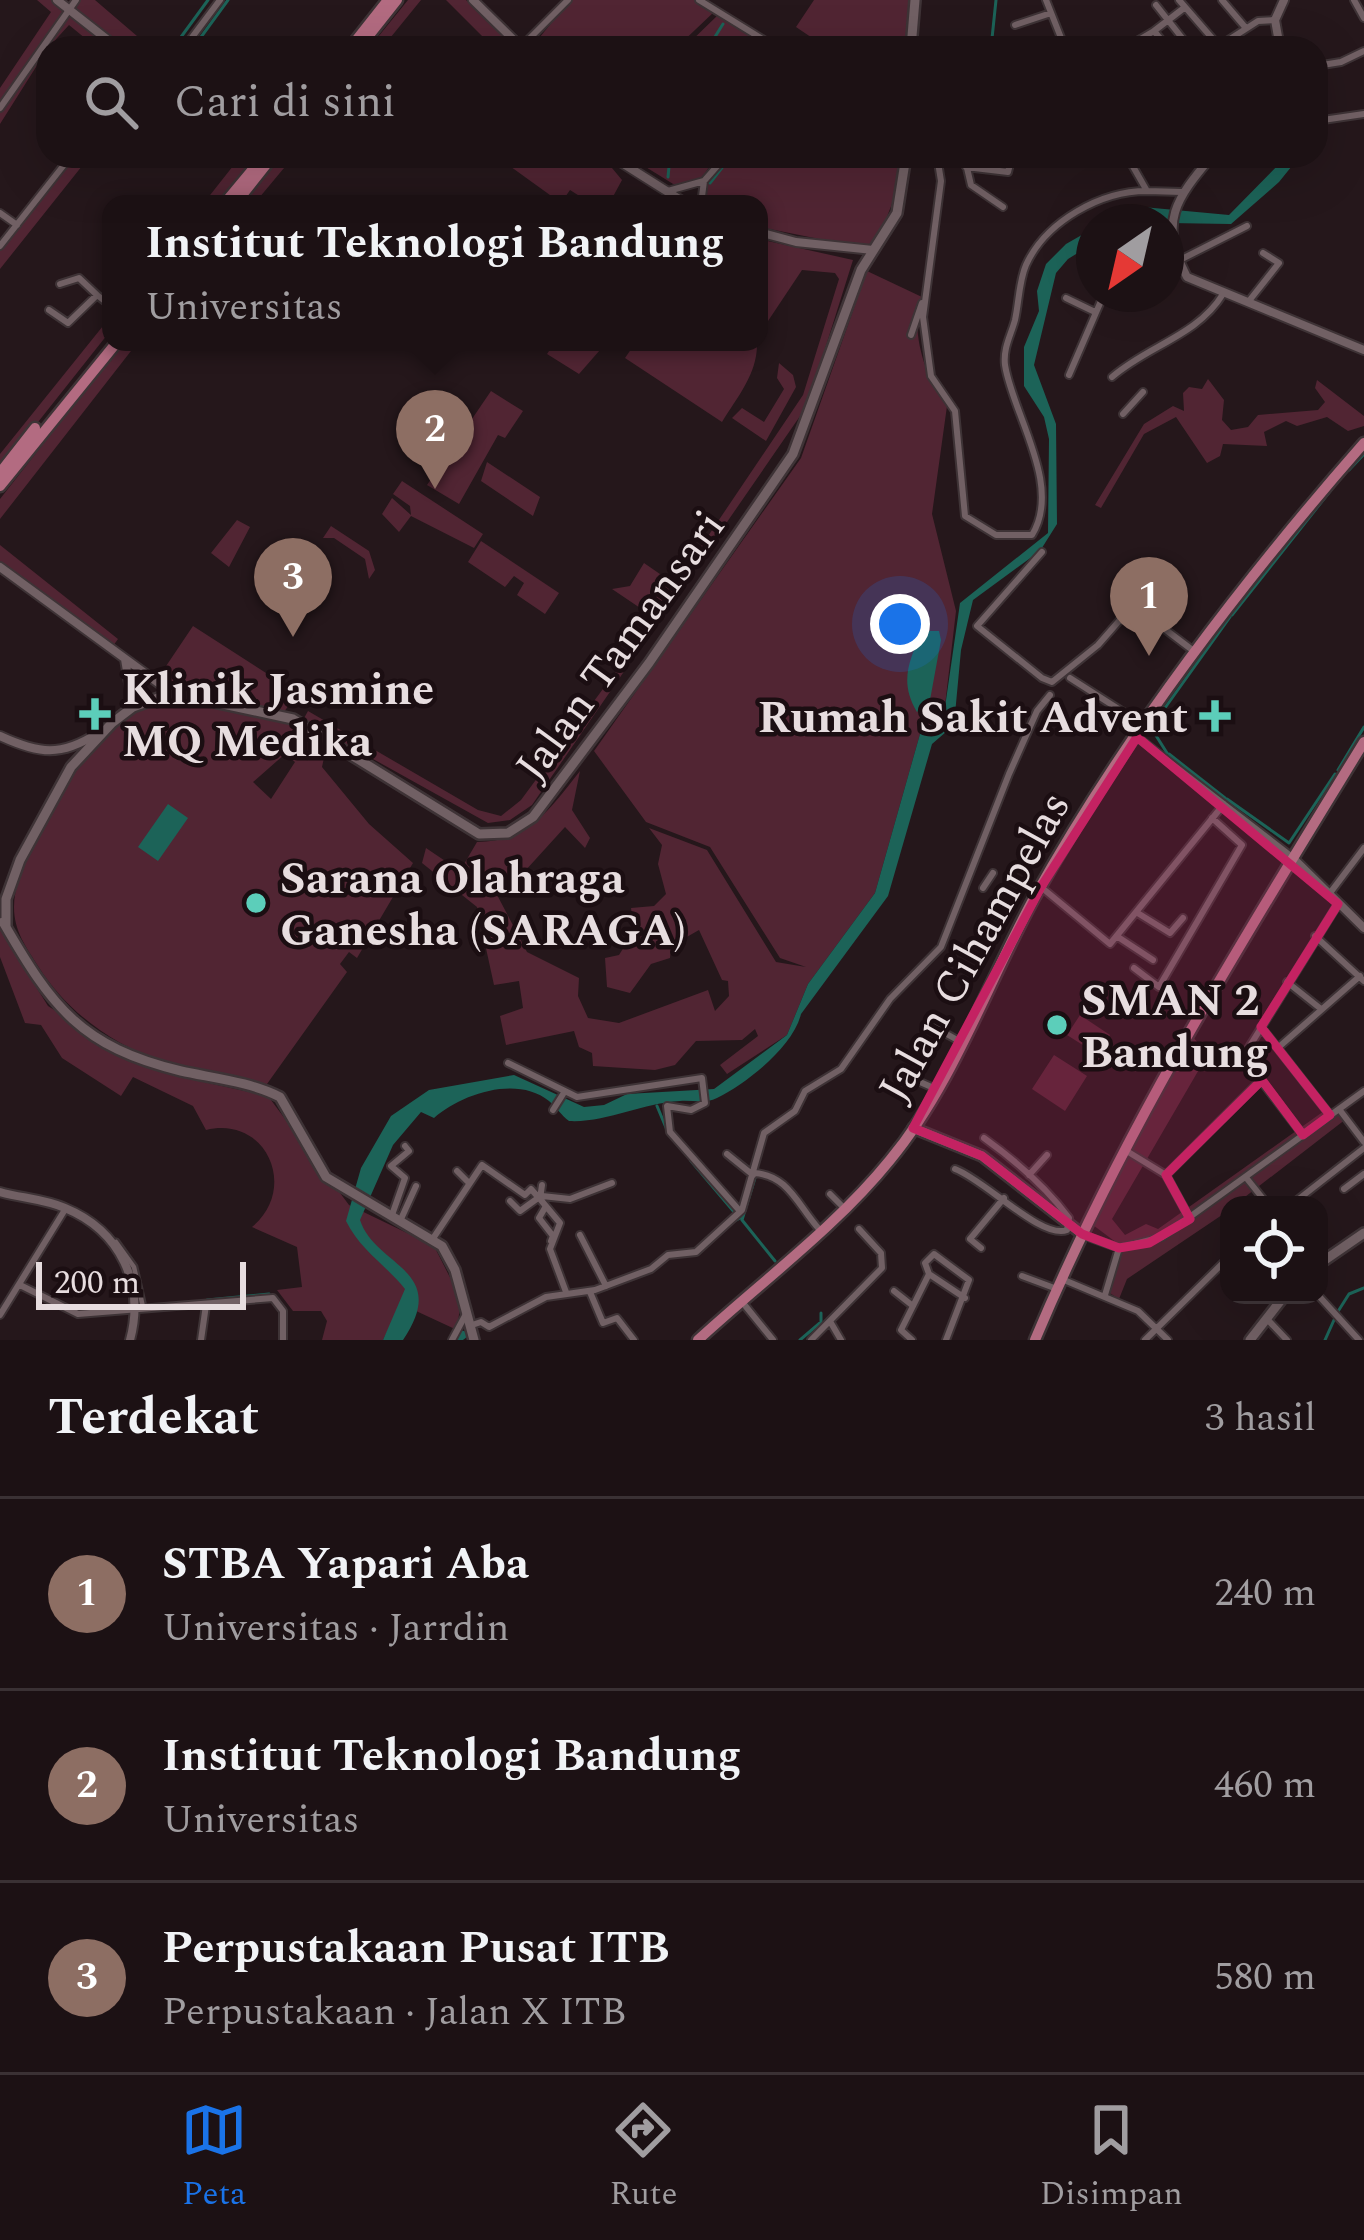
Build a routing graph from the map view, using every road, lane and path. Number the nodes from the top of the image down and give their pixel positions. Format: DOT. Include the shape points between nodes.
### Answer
graph roads {
  1 [pos="56,0"];
  2 [pos="76,0"];
  3 [pos="220,0"];
  4 [pos="392,0"];
  5 [pos="472,0"];
  6 [pos="568,0"];
  7 [pos="699,0"];
  8 [pos="915,0"];
  9 [pos="1046,0"];
  10 [pos="1222,0"];
  11 [pos="1284,0"];
  12 [pos="1354,0"];
  13 [pos="1182,4"];
  14 [pos="1156,5"];
  15 [pos="68,10"];
  16 [pos="1051,13"];
  17 [pos="1364,18"];
  18 [pos="1275,20"];
  19 [pos="1166,21"];
  20 [pos="1015,25"];
  21 [pos="1245,28"];
  22 [pos="1154,31"];
  23 [pos="1176,34"];
  24 [pos="50,36"];
  25 [pos="102,36"];
  26 [pos="193,36"];
  27 [pos="360,36"];
  28 [pos="367,36"];
  29 [pos="510,36"];
  30 [pos="532,36"];
  31 [pos="755,36"];
  32 [pos="912,36"];
  33 [pos="1060,36"];
  34 [pos="1145,36"];
  35 [pos="1158,36"];
  36 [pos="1208,36"];
  37 [pos="1233,36"];
  38 [pos="1278,36"];
  39 [pos="1364,50"];
  40 [pos="36,56"];
  41 [pos="1328,64"];
  42 [pos="0,108"];
  43 [pos="1364,113"];
  44 [pos="1328,119"];
  45 [pos="62,168"];
  46 [pos="255,168"];
  47 [pos="257,168"];
  48 [pos="628,168"];
  49 [pos="716,168"];
  50 [pos="904,168"];
  51 [pos="939,168"];
  52 [pos="966,168"];
  53 [pos="974,168"];
  54 [pos="1009,168"];
  55 [pos="1134,168"];
  56 [pos="1202,168"];
  57 [pos="704,182"];
  58 [pos="658,190"];
  59 [pos="1147,190"];
  60 [pos="1182,193"];
  61 [pos="232,195"];
  62 [pos="241,195"];
  63 [pos="668,195"];
  64 [pos="702,195"];
  65 [pos="1175,204"];
  66 [pos="1003,207"];
  67 [pos="0,213"];
  68 [pos="17,225"];
  69 [pos="1247,226"];
  70 [pos="768,234"];
  71 [pos="0,247"];
  72 [pos="874,250"];
  73 [pos="1263,253"];
  74 [pos="1184,260"];
  75 [pos="1184,269"];
  76 [pos="60,284"];
  77 [pos="1223,294"];
  78 [pos="98,295"];
  79 [pos="102,298"];
  80 [pos="1066,298"];
  81 [pos="924,300"];
  82 [pos="1076,303"];
  83 [pos="1247,304"];
  84 [pos="49,310"];
  85 [pos="1095,312"];
  86 [pos="910,335"];
  87 [pos="1364,350"];
  88 [pos="104,351"];
  89 [pos="1069,375"];
  90 [pos="1112,377"];
  91 [pos="75,384"];
  92 [pos="1143,392"];
  93 [pos="1123,414"];
  94 [pos="1364,443"];
  95 [pos="2,479"];
  96 [pos="1042,552"];
  97 [pos="0,567"];
  98 [pos="1196,652"];
  99 [pos="124,658"];
  100 [pos="1070,678"];
  101 [pos="172,693"];
  102 [pos="297,693"];
  103 [pos="1050,695"];
  104 [pos="308,700"];
  105 [pos="133,707"];
  106 [pos="112,723"];
  107 [pos="1141,731"];
  108 [pos="0,736"];
  109 [pos="1364,742"];
  110 [pos="55,753"];
  111 [pos="71,767"];
  112 [pos="1224,804"];
  113 [pos="1212,818"];
  114 [pos="1364,848"];
  115 [pos="1291,856"];
  116 [pos="973,873"];
  117 [pos="987,881"];
  118 [pos="1041,887"];
  119 [pos="1329,895"];
  120 [pos="3,900"];
  121 [pos="1336,906"];
  122 [pos="1136,912"];
  123 [pos="1183,917"];
  124 [pos="3,922"];
  125 [pos="1364,928"];
  126 [pos="1315,936"];
  127 [pos="1118,937"];
  128 [pos="1153,960"];
  129 [pos="1135,968"];
  130 [pos="1362,978"];
  131 [pos="1287,982"];
  132 [pos="1321,1009"];
  133 [pos="934,1027"];
  134 [pos="1261,1027"];
  135 [pos="961,1042"];
  136 [pos="1280,1046"];
  137 [pos="508,1063"];
  138 [pos="1261,1080"];
  139 [pos="920,1082"];
  140 [pos="936,1089"];
  141 [pos="1364,1091"];
  142 [pos="564,1093"];
  143 [pos="553,1109"];
  144 [pos="1339,1109"];
  145 [pos="1330,1115"];
  146 [pos="913,1128"];
  147 [pos="1304,1135"];
  148 [pos="984,1138"];
  149 [pos="1364,1145"];
  150 [pos="405,1146"];
  151 [pos="1125,1150"];
  152 [pos="727,1154"];
  153 [pos="1047,1155"];
  154 [pos="955,1169"];
  155 [pos="457,1171"];
  156 [pos="754,1174"];
  157 [pos="1029,1174"];
  158 [pos="1364,1174"];
  159 [pos="1166,1175"];
  160 [pos="1247,1178"];
  161 [pos="468,1182"];
  162 [pos="612,1183"];
  163 [pos="542,1185"];
  164 [pos="416,1186"];
  165 [pos="1344,1189"];
  166 [pos="0,1192"];
  167 [pos="830,1194"];
  168 [pos="1261,1196"];
  169 [pos="1302,1196"];
  170 [pos="1004,1198"];
  171 [pos="542,1200"];
  172 [pos="510,1201"];
  173 [pos="843,1207"];
  174 [pos="66,1208"];
  175 [pos="738,1213"];
  176 [pos="396,1217"];
  177 [pos="1190,1219"];
  178 [pos="95,1223"];
  179 [pos="1069,1227"];
  180 [pos="819,1228"];
  181 [pos="859,1229"];
  182 [pos="1364,1233"];
  183 [pos="1082,1234"];
  184 [pos="580,1235"];
  185 [pos="434,1237"];
  186 [pos="548,1244"];
  187 [pos="981,1248"];
  188 [pos="1119,1248"];
  189 [pos="1328,1258"];
  190 [pos="1220,1265"];
  191 [pos="929,1274"];
  192 [pos="1022,1276"];
  193 [pos="1059,1284"];
  194 [pos="20,1285"];
  195 [pos="606,1286"];
  196 [pos="566,1292"];
  197 [pos="894,1292"];
  198 [pos="591,1293"];
  199 [pos="1105,1295"];
  200 [pos="965,1298"];
  201 [pos="740,1301"];
  202 [pos="203,1303"];
  203 [pos="1278,1304"];
  204 [pos="1326,1304"];
  205 [pos="914,1306"];
  206 [pos="141,1307"];
  207 [pos="468,1311"];
  208 [pos="0,1315"];
  209 [pos="1266,1318"];
  210 [pos="831,1324"];
  211 [pos="472,1325"];
  212 [pos="1156,1325"];
  213 [pos="130,1340"];
  214 [pos="201,1340"];
  215 [pos="283,1340"];
  216 [pos="452,1340"];
  217 [pos="474,1340"];
  218 [pos="634,1340"];
  219 [pos="698,1340"];
  220 [pos="773,1340"];
  221 [pos="811,1340"];
  222 [pos="841,1340"];
  223 [pos="912,1340"];
  224 [pos="946,1340"];
  225 [pos="1035,1340"];
  226 [pos="1145,1340"];
  227 [pos="1168,1340"];
  228 [pos="1250,1340"];
  229 [pos="1287,1340"];
  230 [pos="1359,1340"];
  1 -- 15 [label="street"];
  2 -- 15 [label="street"];
  3 -- 26 [label="street"];
  4 -- 27 [label="main road"];
  4 -- 28 [label="main road"];
  5 -- 29 [label="street"];
  6 -- 30 [label="street"];
  7 -- 31 [label="street"];
  8 -- 32 [label="main road"];
  9 -- 16 [label="street"];
  10 -- 21 [label="street"];
  11 -- 18 [label="street"];
  12 -- 17 [label="street"];
  13 -- 19 [label="street"];
  13 -- 36 [label="street"];
  14 -- 19 [label="street"];
  15 -- 24 [label="street"];
  15 -- 25 [label="street"];
  16 -- 20 [label="street"];
  16 -- 33 [label="street"];
  18 -- 21 [label="street"];
  18 -- 38 [label="street"];
  19 -- 22 [label="street"];
  19 -- 23 [label="street"];
  21 -- 37 [label="street"];
  22 -- 34 [label="street"];
  22 -- 35 [label="street"];
  39 -- 41 [label="street"];
  40 -- 42 [label="street"];
  43 -- 44 [label="street"];
  45 -- 68 [label="street"];
  46 -- 61 [label="main road"];
  47 -- 62 [label="main road"];
  48 -- 58 [label="street"];
  49 -- 57 [label="street"];
  50 -- 72 [label="main road, Jalan Tamansari" via="897,213"];
  51 -- 81 [label="street"];
  52 -- 66 [label="street" via="971,185"];
  53 -- 54 [label="street"];
  55 -- 59 [label="street"];
  56 -- 60 [label="street"];
  57 -- 58 [label="street"];
  57 -- 64 [label="street"];
  58 -- 63 [label="street"];
  59 -- 60 [label="street"];
  59 -- 81 [label="street" via="1093,200 1025,267 1004,357 1037,454 1032,535 996,535 965,516 956,411 931,376"];
  60 -- 65 [label="street"];
  67 -- 68 [label="street"];
  68 -- 71 [label="street"];
  69 -- 74 [label="street"];
  70 -- 72 [label="street"];
  72 -- 101 [label="main road, Jalan Tamansari" via="772,490 552,797 508,833 479,834 293,719"];
  73 -- 83 [label="street" via="1279,262"];
  75 -- 77 [label="street" via="1192,282"];
  76 -- 78 [label="street" via="79,278"];
  77 -- 83 [label="street"];
  77 -- 90 [label="street" via="1198,326"];
  78 -- 79 [label="street"];
  78 -- 84 [label="street" via="68,323"];
  80 -- 82 [label="street"];
  81 -- 86 [label="street"];
  83 -- 87 [label="street"];
  85 -- 89 [label="street"];
  88 -- 91 [label="main road"];
  91 -- 95 [label="main road"];
  91 -- 95 [label="main road"];
  92 -- 93 [label="street"];
  94 -- 98 [label="main road, Jalan Cihampelas"];
  96 -- 98 [label="street" via="976,626 1042,678 1052,682 1069,670 1132,605"];
  97 -- 99 [label="street"];
  98 -- 107 [label="main road, Jalan Cihampelas"];
  99 -- 101 [label="street"];
  99 -- 105 [label="street"];
  100 -- 107 [label="street"];
  101 -- 105 [label="main road"];
  102 -- 104 [label="street"];
  103 -- 116 [label="street" via="1036,711"];
  105 -- 106 [label="main road"];
  106 -- 110 [label="street"];
  106 -- 111 [label="main road"];
  107 -- 112 [label="street"];
  107 -- 118 [label="main road, Jalan Cihampelas"];
  108 -- 110 [label="street"];
  109 -- 115 [label="main road"];
  110 -- 111 [label="street"];
  111 -- 120 [label="main road"];
  112 -- 113 [label="street"];
  112 -- 115 [label="street"];
  113 -- 122 [label="street"];
  113 -- 129 [label="street" via="1242,845 1159,987"];
  114 -- 119 [label="street"];
  115 -- 119 [label="street"];
  115 -- 151 [label="main road"];
  116 -- 117 [label="street"];
  116 -- 156 [label="street" via="940,946 841,1069 771,1125"];
  118 -- 127 [label="street" via="1108,944"];
  118 -- 135 [label="main road, Jalan Cihampelas"];
  119 -- 121 [label="street"];
  120 -- 124 [label="main road"];
  121 -- 125 [label="street"];
  121 -- 126 [label="street"];
  122 -- 123 [label="street" via="1170,933"];
  122 -- 127 [label="street"];
  124 -- 176 [label="main road" via="66,1018 160,1066 280,1097 320,1171"];
  126 -- 130 [label="street"];
  126 -- 131 [label="street"];
  127 -- 128 [label="street"];
  130 -- 132 [label="street"];
  131 -- 132 [label="street"];
  131 -- 134 [label="street"];
  132 -- 136 [label="street"];
  133 -- 135 [label="street"];
  134 -- 136 [label="street"];
  134 -- 138 [label="street" via="1243,1057"];
  135 -- 140 [label="main road, Jalan Cihampelas"];
  136 -- 145 [label="street"];
  137 -- 142 [label="street"];
  138 -- 147 [label="street"];
  138 -- 159 [label="street"];
  139 -- 140 [label="street"];
  140 -- 146 [label="main road, Jalan Cihampelas"];
  141 -- 144 [label="street"];
  142 -- 143 [label="street"];
  142 -- 175 [label="street" via="702,1078 705,1102 691,1110 667,1106 669,1133"];
  144 -- 145 [label="street"];
  144 -- 149 [label="street"];
  145 -- 147 [label="street"];
  146 -- 173 [label="main road, Jalan Cihampelas"];
  146 -- 179 [label="main road" via="982,1156"];
  147 -- 160 [label="street"];
  148 -- 157 [label="street"];
  149 -- 169 [label="street"];
  150 -- 176 [label="street" via="391,1166 406,1178"];
  151 -- 159 [label="street"];
  151 -- 183 [label="main road"];
  152 -- 156 [label="street"];
  153 -- 157 [label="street"];
  154 -- 170 [label="street"];
  155 -- 161 [label="street"];
  156 -- 175 [label="street"];
  156 -- 180 [label="street" via="787,1184"];
  157 -- 179 [label="street"];
  158 -- 165 [label="street"];
  159 -- 177 [label="street"];
  160 -- 168 [label="street"];
  160 -- 177 [label="street"];
  161 -- 171 [label="street" via="482,1165"];
  161 -- 185 [label="street"];
  162 -- 171 [label="street"];
  163 -- 171 [label="street"];
  164 -- 176 [label="street"];
  166 -- 174 [label="street"];
  167 -- 173 [label="street"];
  170 -- 179 [label="street" via="1053,1233"];
  170 -- 187 [label="street" via="970,1239"];
  171 -- 172 [label="street" via="520,1211"];
  171 -- 186 [label="street" via="539,1218 554,1238"];
  171 -- 196 [label="street" via="560,1223 550,1249"];
  173 -- 180 [label="main road, Jalan Cihampelas"];
  174 -- 194 [label="street"];
  174 -- 206 [label="street" via="127,1262"];
  175 -- 195 [label="street" via="696,1252 668,1255"];
  176 -- 185 [label="main road"];
  177 -- 188 [label="street" via="1162,1238"];
  178 -- 206 [label="street" via="134,1267"];
  179 -- 183 [label="main road"];
  180 -- 201 [label="main road, Jalan Cihampelas"];
  181 -- 210 [label="street" via="884,1262"];
  182 -- 189 [label="main road"];
  183 -- 188 [label="street"];
  183 -- 193 [label="main road"];
  184 -- 195 [label="street"];
  185 -- 207 [label="main road"];
  188 -- 199 [label="street"];
  190 -- 212 [label="street"];
  191 -- 200 [label="street"];
  191 -- 200 [label="street" via="925,1263 936,1255 969,1280"];
  191 -- 205 [label="street"];
  192 -- 193 [label="street"];
  193 -- 199 [label="street"];
  193 -- 225 [label="main road"];
  194 -- 206 [label="street" via="70,1313"];
  194 -- 208 [label="street"];
  195 -- 198 [label="street"];
  196 -- 198 [label="street"];
  196 -- 211 [label="street" via="489,1328"];
  197 -- 205 [label="street"];
  198 -- 218 [label="street" via="603,1323 617,1318"];
  199 -- 212 [label="street"];
  200 -- 224 [label="street"];
  201 -- 219 [label="main road, Jalan Cihampelas"];
  201 -- 220 [label="street"];
  202 -- 206 [label="street"];
  202 -- 214 [label="street" via="209,1310"];
  202 -- 215 [label="street" via="273,1298 284,1311"];
  203 -- 209 [label="main road"];
  204 -- 230 [label="street"];
  205 -- 223 [label="street" via="901,1332"];
  206 -- 213 [label="street"];
  207 -- 211 [label="main road"];
  207 -- 216 [label="street"];
  209 -- 228 [label="main road"];
  209 -- 229 [label="street"];
  210 -- 221 [label="street"];
  210 -- 222 [label="street"];
  211 -- 217 [label="main road"];
  212 -- 226 [label="street"];
  212 -- 227 [label="street"];
}
